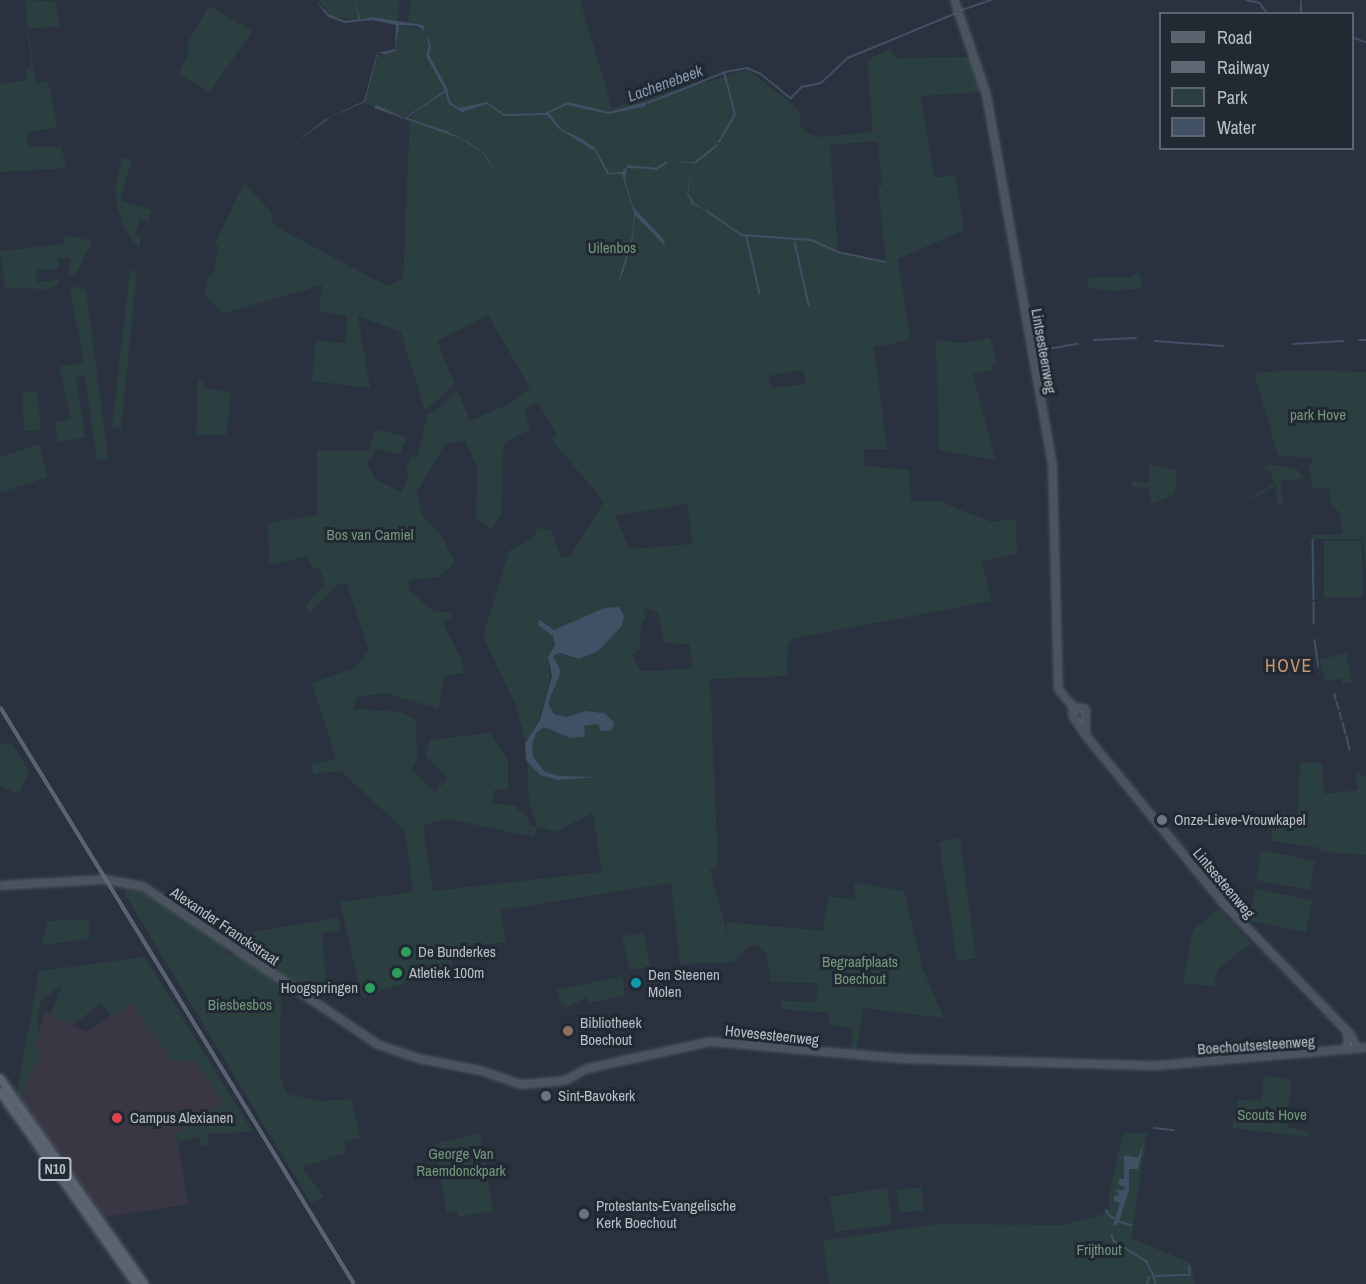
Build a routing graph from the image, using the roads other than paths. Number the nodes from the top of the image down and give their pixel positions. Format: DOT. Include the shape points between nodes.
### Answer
graph roads {
  1 [pos="954,0"];
  2 [pos="1072,707"];
  3 [pos="1080,718"];
  4 [pos="0,885"];
  5 [pos="1347,1032"];
  6 [pos="1366,1047"];
  7 [pos="1356,1048"];
  8 [pos="1347,1049"];
  9 [pos="960,1060"];
  10 [pos="0,1078"];
  11 [pos="565,1080"];
  12 [pos="0,1092"];
  13 [pos="136,1284"];
  14 [pos="146,1284"];
  1 -- 2 [label="street, Lintsesteenweg" via="986,94 1052,465 1056,680 1059,692"];
  2 -- 3 [label="street, Lintsesteenweg" via="1072,715"];
  2 -- 3 [label="street, Lintsesteenweg" via="1083,706"];
  3 -- 5 [label="street, Lintsesteenweg" via="1091,742 1222,903"];
  4 -- 11 [label="street, Alexander Franckstraat" via="104,879 143,886 377,1044 418,1059 480,1070 520,1084"];
  5 -- 7 [label="street, Lintsesteenweg"];
  5 -- 8 [label="street"];
  6 -- 7 [label="street, Boechoutsesteenweg"];
  7 -- 8 [label="street, Boechoutsesteenweg"];
  8 -- 9 [label="street, Boechoutsesteenweg" via="1158,1065"];
  9 -- 11 [label="street, Hovesesteenweg" via="710,1041 584,1069"];
  10 -- 14 [label="main road, N10"];
  12 -- 13 [label="main road, N10"];
}
